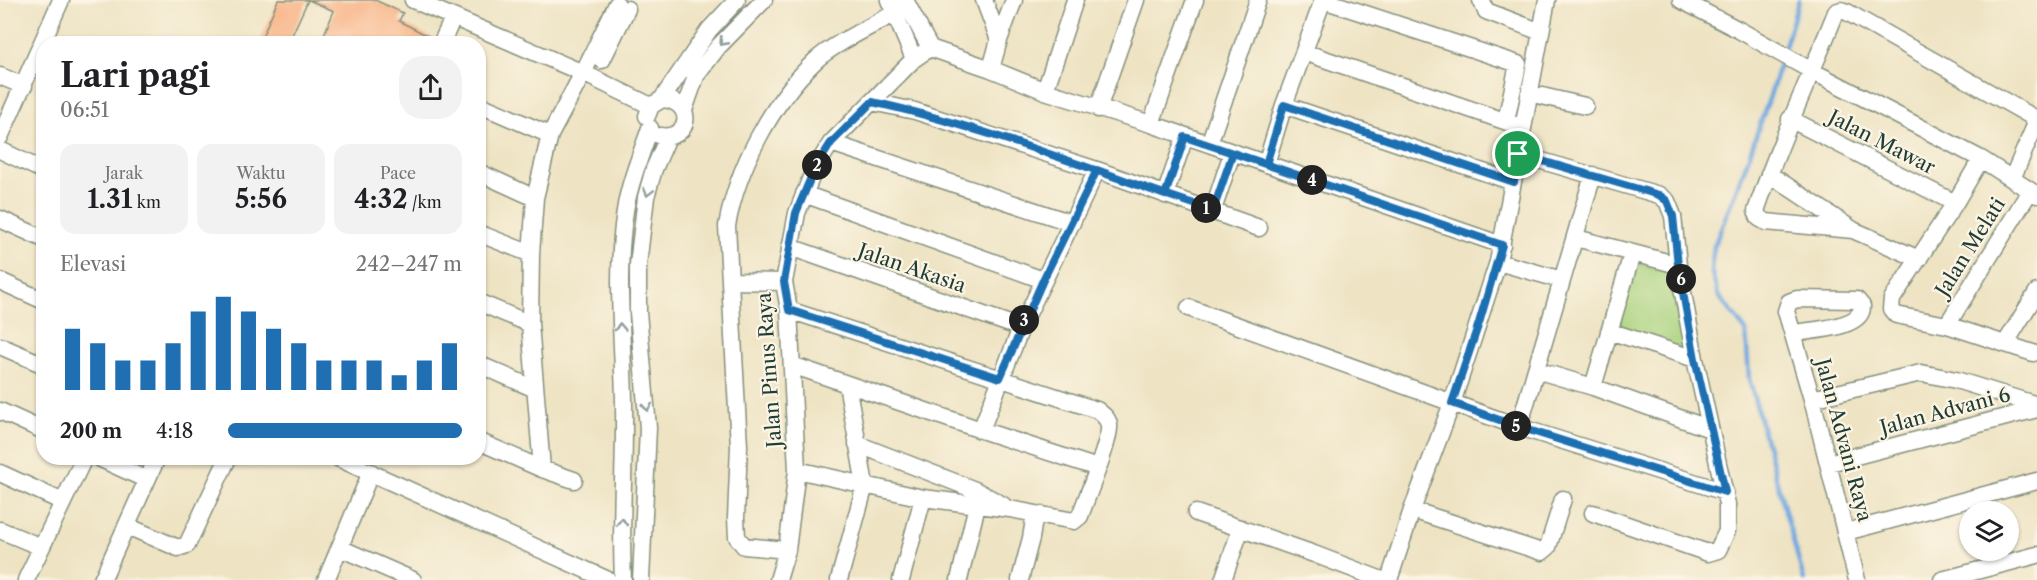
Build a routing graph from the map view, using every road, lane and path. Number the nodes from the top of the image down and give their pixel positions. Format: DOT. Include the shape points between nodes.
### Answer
graph roads {
  1 [pos="62,0"];
  2 [pos="413,0"];
  3 [pos="737,0"];
  4 [pos="764,0"];
  5 [pos="984,0"];
  6 [pos="1014,0"];
  7 [pos="1075,0"];
  8 [pos="1136,0"];
  9 [pos="1195,0"];
  10 [pos="1258,0"];
  11 [pos="1323,0"];
  12 [pos="1481,0"];
  13 [pos="1547,0"];
  14 [pos="1681,0"];
  15 [pos="621,3"];
  16 [pos="896,4"];
  17 [pos="453,18"];
  18 [pos="1540,32"];
  19 [pos="46,36"];
  20 [pos="445,36"];
  21 [pos="999,40"];
  22 [pos="930,48"];
  23 [pos="1304,52"];
  24 [pos="36,59"];
  25 [pos="914,59"];
  26 [pos="992,69"];
  27 [pos="1812,71"];
  28 [pos="588,75"];
  29 [pos="0,76"];
  30 [pos="24,86"];
  31 [pos="1045,91"];
  32 [pos="1529,93"];
  33 [pos="872,102"];
  34 [pos="1284,105"];
  35 [pos="1585,106"];
  36 [pos="486,107"];
  37 [pos="1098,109"];
  38 [pos="684,110"];
  39 [pos="652,111"];
  40 [pos="1790,119"];
  41 [pos="1506,122"];
  42 [pos="1150,124"];
  43 [pos="1523,127"];
  44 [pos="550,135"];
  45 [pos="0,137"];
  46 [pos="669,137"];
  47 [pos="1185,137"];
  48 [pos="831,143"];
  49 [pos="1209,144"];
  50 [pos="0,150"];
  51 [pos="1233,153"];
  52 [pos="1518,154"];
  53 [pos="1980,159"];
  54 [pos="1266,164"];
  55 [pos="36,167"];
  56 [pos="1097,170"];
  57 [pos="1769,174"];
  58 [pos="1593,175"];
  59 [pos="486,176"];
  60 [pos="2012,179"];
  61 [pos="1514,182"];
  62 [pos="2033,193"];
  63 [pos="804,194"];
  64 [pos="1165,195"];
  65 [pos="535,198"];
  66 [pos="1955,203"];
  67 [pos="1213,210"];
  68 [pos="0,219"];
  69 [pos="1072,223"];
  70 [pos="1259,228"];
  71 [pos="1852,230"];
  72 [pos="36,235"];
  73 [pos="486,235"];
  74 [pos="1576,238"];
  75 [pos="1502,245"];
  76 [pos="790,247"];
  77 [pos="531,254"];
  78 [pos="1632,254"];
  79 [pos="1919,259"];
  80 [pos="1498,262"];
  81 [pos="621,265"];
  82 [pos="638,265"];
  83 [pos="1678,265"];
  84 [pos="1043,280"];
  85 [pos="1562,280"];
  86 [pos="0,281"];
  87 [pos="730,281"];
  88 [pos="784,282"];
  89 [pos="2037,292"];
  90 [pos="36,297"];
  91 [pos="486,305"];
  92 [pos="1189,308"];
  93 [pos="789,310"];
  94 [pos="531,324"];
  95 [pos="1947,325"];
  96 [pos="1021,328"];
  97 [pos="1609,331"];
  98 [pos="1794,333"];
  99 [pos="2004,344"];
  100 [pos="0,346"];
  101 [pos="2033,354"];
  102 [pos="1695,359"];
  103 [pos="36,362"];
  104 [pos="792,365"];
  105 [pos="486,368"];
  106 [pos="1536,370"];
  107 [pos="1000,378"];
  108 [pos="847,384"];
  109 [pos="1593,387"];
  110 [pos="535,389"];
  111 [pos="1812,399"];
  112 [pos="1452,403"];
  113 [pos="2037,407"];
  114 [pos="0,411"];
  115 [pos="1519,427"];
  116 [pos="36,428"];
  117 [pos="1710,429"];
  118 [pos="981,430"];
  119 [pos="486,444"];
  120 [pos="857,444"];
  121 [pos="1829,464"];
  122 [pos="81,465"];
  123 [pos="114,465"];
  124 [pos="154,465"];
  125 [pos="225,465"];
  126 [pos="355,465"];
  127 [pos="1098,468"];
  128 [pos="542,469"];
  129 [pos="797,470"];
  130 [pos="372,472"];
  131 [pos="0,473"];
  132 [pos="147,480"];
  133 [pos="574,480"];
  134 [pos="2037,481"];
  135 [pos="866,486"];
  136 [pos="1725,492"];
  137 [pos="923,498"];
  138 [pos="1563,499"];
  139 [pos="63,502"];
  140 [pos="977,506"];
  141 [pos="1010,509"];
  142 [pos="1412,510"];
  143 [pos="1196,513"];
  144 [pos="1593,513"];
  145 [pos="1035,514"];
  146 [pos="127,526"];
  147 [pos="1241,528"];
  148 [pos="0,530"];
  149 [pos="1846,532"];
  150 [pos="41,547"];
  151 [pos="340,548"];
  152 [pos="787,550"];
  153 [pos="2037,555"];
  154 [pos="26,580"];
  155 [pos="102,580"];
  156 [pos="326,580"];
  157 [pos="413,580"];
  158 [pos="608,580"];
  159 [pos="623,580"];
  160 [pos="641,580"];
  161 [pos="778,580"];
  162 [pos="839,580"];
  163 [pos="900,580"];
  164 [pos="959,580"];
  165 [pos="1020,580"];
  166 [pos="1223,580"];
  167 [pos="1382,580"];
  168 [pos="1389,580"];
  169 [pos="1857,580"];
  170 [pos="1942,580"];
  1 -- 19 [label="street"];
  2 -- 17 [label="street"];
  3 -- 39 [label="street" via="709,30"];
  4 -- 38 [label="street, one-way" via="696,76"];
  5 -- 21 [label="street"];
  6 -- 21 [label="street"];
  7 -- 31 [label="street"];
  8 -- 37 [label="street"];
  9 -- 42 [label="street"];
  10 -- 49 [label="street"];
  11 -- 23 [label="street"];
  11 -- 41 [label="street" via="1518,64"];
  12 -- 18 [label="street" via="1486,11"];
  13 -- 18 [label="street"];
  14 -- 27 [label="street"];
  15 -- 28 [label="street"];
  16 -- 22 [label="street"];
  16 -- 25 [label="street"];
  16 -- 87 [label="street" via="817,60 794,84 748,156 731,201 727,226"];
  17 -- 20 [label="street"];
  17 -- 28 [label="street"];
  18 -- 32 [label="street"];
  21 -- 26 [label="street"];
  22 -- 25 [label="street, Jalan Pinus Raya"];
  22 -- 26 [label="street"];
  23 -- 34 [label="street"];
  23 -- 41 [label="street"];
  24 -- 30 [label="street"];
  25 -- 33 [label="street, Jalan Pinus Raya"];
  26 -- 31 [label="street"];
  27 -- 40 [label="street"];
  27 -- 53 [label="street"];
  27 -- 60 [label="street" via="1836,12 1847,12 2031,116 2034,128"];
  28 -- 39 [label="street" via="607,93"];
  28 -- 44 [label="street"];
  29 -- 30 [label="street"];
  30 -- 45 [label="street"];
  31 -- 37 [label="street"];
  32 -- 35 [label="street"];
  32 -- 43 [label="street"];
  33 -- 48 [label="street, Jalan Pinus Raya"];
  33 -- 56 [label="street" via="915,111"];
  34 -- 54 [label="street"];
  34 -- 61 [label="street"];
  36 -- 44 [label="street"];
  37 -- 42 [label="street"];
  38 -- 39 [label="street" via="671,100"];
  38 -- 46 [label="street" via="685,124"];
  39 -- 46 [label="street" via="654,133"];
  39 -- 81 [label="street" via="625,210"];
  40 -- 57 [label="street"];
  40 -- 66 [label="street, Jalan Mawar"];
  41 -- 43 [label="street"];
  42 -- 47 [label="street"];
  43 -- 52 [label="street"];
  44 -- 65 [label="street"];
  46 -- 82 [label="street, one-way" via="646,197"];
  47 -- 49 [label="street"];
  47 -- 64 [label="street"];
  48 -- 63 [label="street, Jalan Pinus Raya"];
  48 -- 69 [label="street"];
  49 -- 51 [label="street"];
  50 -- 55 [label="street"];
  51 -- 54 [label="street"];
  51 -- 67 [label="street"];
  52 -- 58 [label="street"];
  52 -- 61 [label="street"];
  53 -- 60 [label="street"];
  53 -- 66 [label="street"];
  54 -- 75 [label="street"];
  56 -- 64 [label="street"];
  56 -- 69 [label="street"];
  57 -- 71 [label="street"];
  57 -- 71 [label="street" via="1756,211 1762,220"];
  58 -- 74 [label="street"];
  58 -- 83 [label="street" via="1659,195 1667,201 1673,216"];
  59 -- 65 [label="street"];
  60 -- 62 [label="street"];
  61 -- 75 [label="street"];
  62 -- 95 [label="street, Jalan Melati"];
  63 -- 76 [label="street, Jalan Pinus Raya"];
  63 -- 84 [label="street"];
  64 -- 67 [label="street"];
  65 -- 77 [label="street"];
  66 -- 79 [label="street"];
  67 -- 70 [label="street"];
  68 -- 72 [label="street"];
  69 -- 84 [label="street"];
  71 -- 79 [label="street"];
  73 -- 77 [label="street"];
  74 -- 78 [label="street"];
  74 -- 85 [label="street"];
  75 -- 80 [label="street"];
  76 -- 88 [label="street, Jalan Pinus Raya"];
  76 -- 96 [label="street, Jalan Akasia"];
  77 -- 94 [label="street"];
  78 -- 83 [label="street"];
  78 -- 97 [label="street"];
  79 -- 95 [label="street" via="1892,299 1891,309 1896,315"];
  80 -- 85 [label="street"];
  80 -- 112 [label="street"];
  81 -- 82 [label="street"];
  159 -- 81 [label="street, one-way"];
  82 -- 160 [label="street, one-way" via="648,428"];
  83 -- 102 [label="street"];
  84 -- 96 [label="street"];
  85 -- 106 [label="street"];
  86 -- 90 [label="street"];
  87 -- 88 [label="street"];
  87 -- 152 [label="street" via="739,446 737,537 744,546"];
  88 -- 93 [label="street, Jalan Pinus Raya"];
  89 -- 99 [label="street"];
  91 -- 94 [label="street"];
  92 -- 112 [label="street"];
  93 -- 104 [label="street, Jalan Pinus Raya"];
  93 -- 107 [label="street"];
  94 -- 110 [label="street"];
  95 -- 99 [label="street"];
  96 -- 107 [label="street"];
  97 -- 102 [label="street"];
  97 -- 109 [label="street"];
  98 -- 98 [label="street, Jalan Advani Raya" via="1786,311 1789,302 1857,300 1862,306 1860,317 1852,322"];
  98 -- 111 [label="street, Jalan Advani Raya"];
  99 -- 101 [label="street"];
  100 -- 103 [label="street"];
  102 -- 117 [label="street"];
  104 -- 108 [label="street"];
  104 -- 129 [label="street, Jalan Pinus Raya"];
  105 -- 110 [label="street"];
  106 -- 109 [label="street"];
  106 -- 115 [label="street"];
  107 -- 118 [label="street"];
  107 -- 127 [label="street" via="1106,416 1109,425"];
  108 -- 118 [label="street"];
  108 -- 120 [label="street"];
  109 -- 117 [label="street"];
  110 -- 128 [label="street"];
  111 -- 113 [label="street" via="1921,373 1956,380"];
  111 -- 121 [label="street, Jalan Advani Raya"];
  112 -- 115 [label="street"];
  112 -- 142 [label="street"];
  113 -- 121 [label="street, Jalan Advani 6"];
  114 -- 116 [label="street"];
  115 -- 136 [label="street"];
  117 -- 136 [label="street"];
  118 -- 127 [label="street"];
  119 -- 128 [label="street"];
  120 -- 135 [label="street"];
  120 -- 141 [label="street" via="975,490"];
  121 -- 149 [label="street, Jalan Advani Raya"];
  122 -- 139 [label="street"];
  123 -- 132 [label="street"];
  124 -- 132 [label="street"];
  125 -- 146 [label="street" via="187,545 178,548"];
  126 -- 130 [label="street"];
  127 -- 145 [label="street" via="1080,516 1074,521"];
  128 -- 133 [label="street"];
  129 -- 135 [label="street"];
  129 -- 152 [label="street, Jalan Pinus Raya"];
  130 -- 151 [label="street"];
  130 -- 158 [label="street"];
  131 -- 139 [label="street"];
  132 -- 146 [label="street"];
  134 -- 149 [label="street"];
  135 -- 137 [label="street"];
  135 -- 162 [label="street"];
  136 -- 144 [label="street" via="1727,531 1718,550 1708,553"];
  137 -- 140 [label="street"];
  137 -- 163 [label="street"];
  138 -- 142 [label="street" via="1548,547 1542,552"];
  139 -- 150 [label="street"];
  140 -- 141 [label="street"];
  140 -- 164 [label="street"];
  141 -- 145 [label="street"];
  142 -- 168 [label="street"];
  143 -- 147 [label="street"];
  145 -- 165 [label="street"];
  146 -- 155 [label="street"];
  147 -- 166 [label="street"];
  147 -- 167 [label="street"];
  148 -- 150 [label="street"];
  149 -- 169 [label="street, Jalan Advani Raya"];
  150 -- 154 [label="street"];
  151 -- 156 [label="street"];
  151 -- 157 [label="street"];
  152 -- 161 [label="street, Jalan Pinus Raya"];
  153 -- 170 [label="street"];
}
